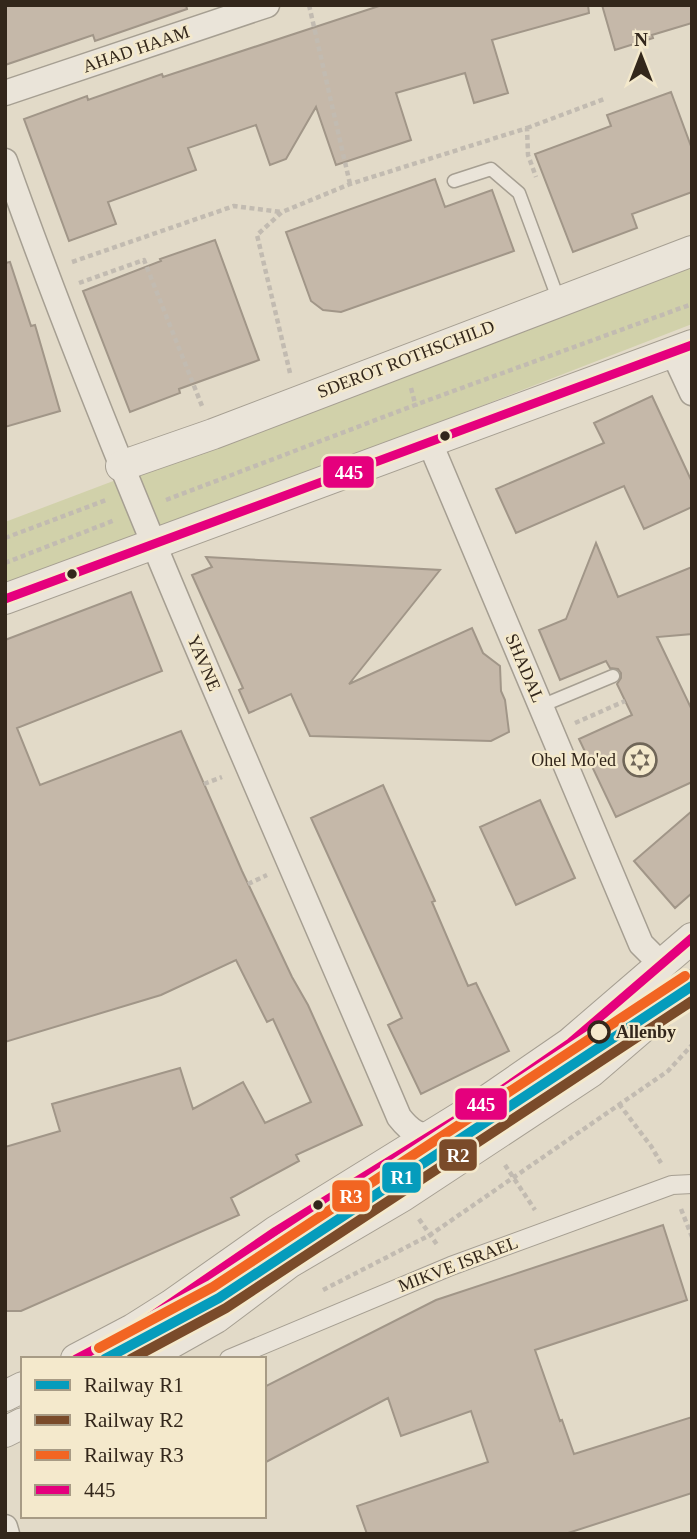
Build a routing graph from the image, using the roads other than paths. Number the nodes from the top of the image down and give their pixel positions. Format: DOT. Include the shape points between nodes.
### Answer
graph roads {
  1 [pos="255,7"];
  2 [pos="5,93"];
  3 [pos="5,161"];
  4 [pos="454,181"];
  5 [pos="692,251"];
  6 [pos="559,301"];
  7 [pos="682,348"];
  8 [pos="692,393"];
  9 [pos="430,443"];
  10 [pos="121,466"];
  11 [pos="152,543"];
  12 [pos="5,599"];
  13 [pos="613,676"];
  14 [pos="541,706"];
  15 [pos="692,938"];
  16 [pos="666,960"];
  17 [pos="692,985"];
  18 [pos="438,1133"];
  19 [pos="692,1184"];
  20 [pos="80,1357"];
  21 [pos="147,1357"];
  22 [pos="234,1357"];
  23 [pos="21,1388"];
  24 [pos="5,1396"];
  25 [pos="21,1424"];
  26 [pos="5,1432"];
  27 [pos="5,1527"];
  28 [pos="7,1534"];
  1 -- 2 [label="street, AHAD HAAM"];
  3 -- 10 [label="street, YAVNE"];
  4 -- 6 [label="lane" via="491,169 519,193"];
  5 -- 6 [label="street, SDEROT ROTHSCHILD"];
  6 -- 10 [label="street, SDEROT ROTHSCHILD"];
  7 -- 8 [label="street"];
  7 -- 9 [label="street"];
  9 -- 11 [label="street"];
  9 -- 14 [label="street, SHADAL"];
  10 -- 11 [label="street, YAVNE"];
  11 -- 12 [label="street"];
  11 -- 18 [label="street, YAVNE" via="399,1118 416,1134"];
  13 -- 14 [label="lane"];
  14 -- 16 [label="street, SHADAL" via="641,944 655,958"];
  15 -- 16 [label="street"];
  16 -- 18 [label="street" via="570,1043"];
  17 -- 21 [label="street" via="591,1072 403,1196 289,1263 216,1318"];
  18 -- 20 [label="street" via="276,1231 142,1323"];
  19 -- 22 [label="street, MIKVE ISRAEL" via="672,1185 451,1266"];
  23 -- 24 [label="street"];
  25 -- 26 [label="street"];
  27 -- 28 [label="street"];
}
